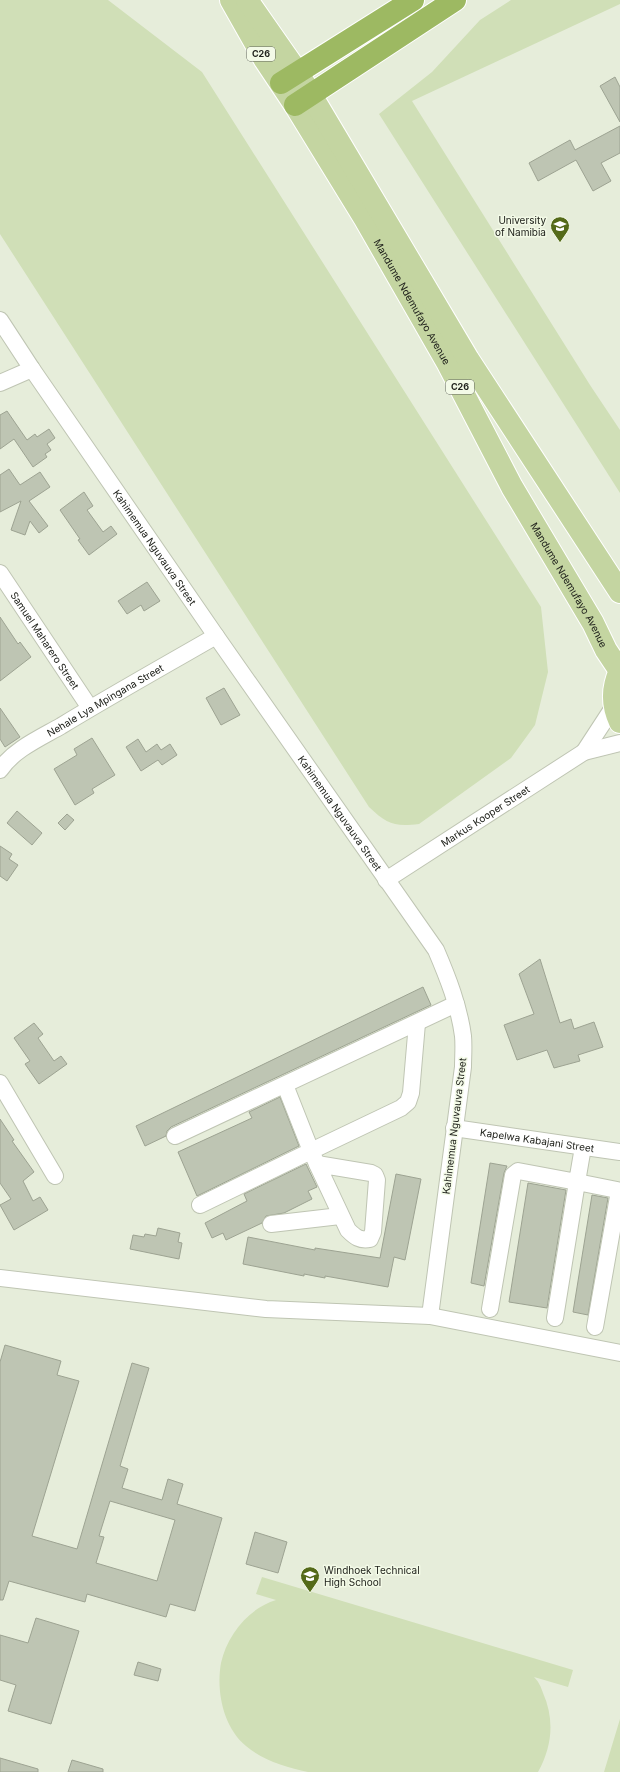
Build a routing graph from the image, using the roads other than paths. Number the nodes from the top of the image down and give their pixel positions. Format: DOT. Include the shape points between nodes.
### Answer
graph roads {
  1 [pos="231,0"];
  2 [pos="247,0"];
  3 [pos="412,0"];
  4 [pos="455,0"];
  5 [pos="289,78"];
  6 [pos="303,100"];
  7 [pos="0,320"];
  8 [pos="32,369"];
  9 [pos="0,383"];
  10 [pos="0,573"];
  11 [pos="620,592"];
  12 [pos="216,636"];
  13 [pos="620,671"];
  14 [pos="90,708"];
  15 [pos="616,708"];
  16 [pos="620,743"];
  17 [pos="584,752"];
  18 [pos="0,770"];
  19 [pos="386,880"];
  20 [pos="456,1004"];
  21 [pos="417,1023"];
  22 [pos="0,1083"];
  23 [pos="285,1085"];
  24 [pos="454,1128"];
  25 [pos="175,1136"];
  26 [pos="583,1147"];
  27 [pos="620,1152"];
  28 [pos="314,1158"];
  29 [pos="55,1176"];
  30 [pos="577,1182"];
  31 [pos="200,1205"];
  32 [pos="340,1216"];
  33 [pos="270,1224"];
  34 [pos="0,1278"];
  35 [pos="490,1309"];
  36 [pos="430,1316"];
  37 [pos="555,1318"];
  38 [pos="595,1327"];
  39 [pos="620,1353"];
  1 -- 5 [label="main road, Mandume Ndemufayo Avenue / C26" via="265,60"];
  2 -- 5 [label="main road, Mandume Ndemufayo Avenue / C26"];
  3 -- 5 [label="highway"];
  4 -- 6 [label="highway"];
  5 -- 6 [label="main road, Mandume Ndemufayo Avenue / C26"];
  6 -- 11 [label="main road, Mandume Ndemufayo Avenue / C26"];
  6 -- 13 [label="main road, Mandume Ndemufayo Avenue / C26" via="365,219 447,362 512,487"];
  7 -- 8 [label="street, Kahimemua Nguvauva Street"];
  8 -- 9 [label="street"];
  8 -- 12 [label="street, Kahimemua Nguvauva Street"];
  10 -- 14 [label="street, Samuel Maharero Street"];
  12 -- 14 [label="street, Nehale Lya Mpingana Street"];
  12 -- 19 [label="street, Kahimemua Nguvauva Street"];
  13 -- 15 [label="main road" via="615,683"];
  14 -- 18 [label="street, Nehale Lya Mpingana Street" via="24,748"];
  15 -- 17 [label="street"];
  16 -- 17 [label="street"];
  17 -- 19 [label="street, Markus Kooper Street"];
  19 -- 20 [label="street, Kahimemua Nguvauva Street" via="436,950"];
  20 -- 21 [label="street"];
  20 -- 24 [label="street, Kahimemua Nguvauva Street" via="463,1038 463,1067"];
  21 -- 23 [label="street"];
  21 -- 28 [label="street" via="408,1102"];
  22 -- 29 [label="street"];
  23 -- 25 [label="street"];
  23 -- 28 [label="street"];
  24 -- 26 [label="street, Kapelwa Kabajani Street"];
  24 -- 36 [label="street, Kahimemua Nguvauva Street"];
  26 -- 27 [label="street, Kapelwa Kabajani Street"];
  26 -- 30 [label="street"];
  28 -- 31 [label="street"];
  28 -- 32 [label="street"];
  28 -- 32 [label="street" via="375,1175 377,1180 373,1232 370,1238 363,1240 355,1237"];
  30 -- 35 [label="street" via="515,1172"];
  30 -- 37 [label="street"];
  30 -- 38 [label="street" via="619,1191"];
  32 -- 33 [label="street"];
  34 -- 36 [label="street" via="266,1309"];
  36 -- 39 [label="street"];
}
